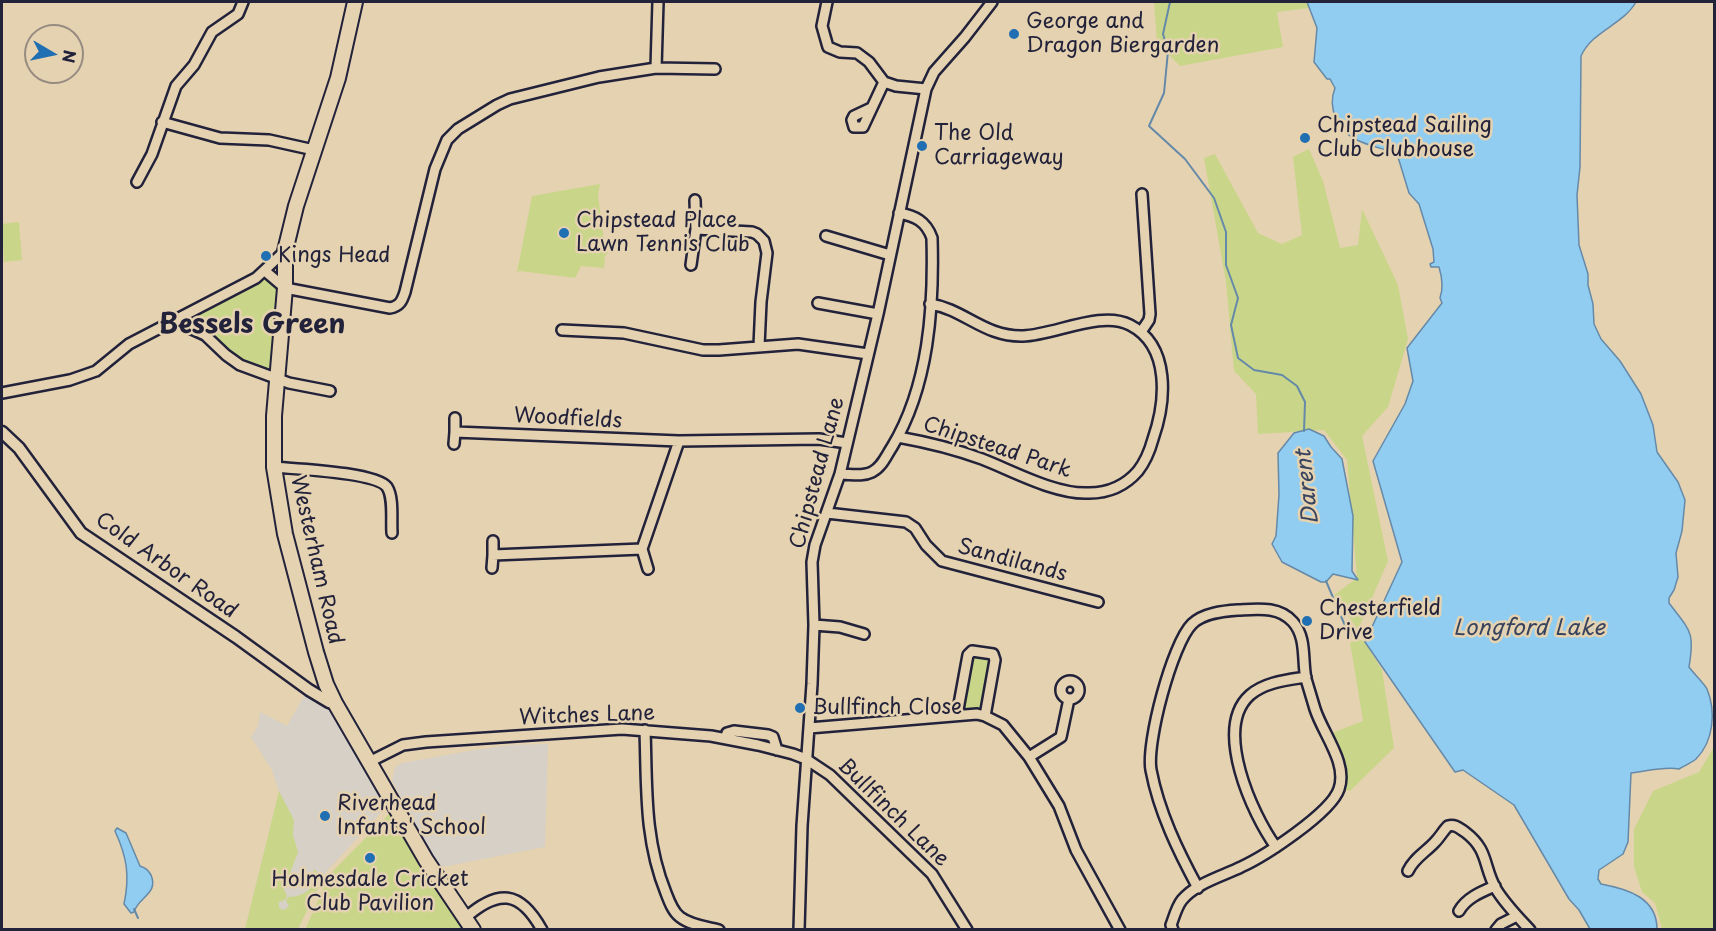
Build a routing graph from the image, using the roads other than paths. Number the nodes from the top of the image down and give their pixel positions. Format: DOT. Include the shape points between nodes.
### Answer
graph roads {
  1 [pos="243,2"];
  2 [pos="355,2"];
  3 [pos="658,2"];
  4 [pos="827,2"];
  5 [pos="992,2"];
  6 [pos="656,68"];
  7 [pos="715,69"];
  8 [pos="884,82"];
  9 [pos="926,89"];
  10 [pos="871,108"];
  11 [pos="162,123"];
  12 [pos="314,150"];
  13 [pos="137,182"];
  14 [pos="1142,195"];
  15 [pos="695,200"];
  16 [pos="899,213"];
  17 [pos="696,229"];
  18 [pos="826,236"];
  19 [pos="285,251"];
  20 [pos="891,255"];
  21 [pos="691,265"];
  22 [pos="265,271"];
  23 [pos="285,288"];
  24 [pos="818,303"];
  25 [pos="930,304"];
  26 [pos="878,314"];
  27 [pos="174,321"];
  28 [pos="562,330"];
  29 [pos="1142,332"];
  30 [pos="759,346"];
  31 [pos="868,354"];
  32 [pos="277,380"];
  33 [pos="330,391"];
  34 [pos="2,393"];
  35 [pos="455,418"];
  36 [pos="2,432"];
  37 [pos="455,432"];
  38 [pos="898,436"];
  39 [pos="679,441"];
  40 [pos="847,443"];
  41 [pos="454,444"];
  42 [pos="274,467"];
  43 [pos="840,474"];
  44 [pos="827,513"];
  45 [pos="392,533"];
  46 [pos="493,541"];
  47 [pos="642,549"];
  48 [pos="493,555"];
  49 [pos="492,568"];
  50 [pos="648,569"];
  51 [pos="1098,602"];
  52 [pos="814,625"];
  53 [pos="864,634"];
  54 [pos="1306,677"];
  55 [pos="1069,699"];
  56 [pos="335,703"];
  57 [pos="957,715"];
  58 [pos="985,716"];
  59 [pos="809,728"];
  60 [pos="645,730"];
  61 [pos="1029,757"];
  62 [pos="806,759"];
  63 [pos="369,762"];
  64 [pos="1276,847"];
  65 [pos="1408,871"];
  66 [pos="1495,886"];
  67 [pos="1198,888"];
  68 [pos="1459,911"];
  69 [pos="1517,916"];
  70 [pos="465,918"];
  71 [pos="473,930"];
  72 [pos="542,930"];
  73 [pos="719,930"];
  74 [pos="799,930"];
  75 [pos="967,930"];
  76 [pos="1120,930"];
  77 [pos="1173,930"];
  78 [pos="1496,930"];
  79 [pos="1530,930"];
  1 -- 11 [label="street" via="238,14 212,32 194,65 176,86"];
  2 -- 12 [label="highway, Westerham Road" via="338,78"];
  3 -- 6 [label="street"];
  4 -- 8 [label="street" via="822,26 828,47 857,53"];
  5 -- 9 [label="street, Chipstead Lane" via="934,72"];
  6 -- 7 [label="street"];
  6 -- 23 [label="street" via="599,77 510,99 458,129 447,140 435,169 405,292 397,307"];
  8 -- 9 [label="street"];
  8 -- 10 [label="street"];
  9 -- 16 [label="street, Chipstead Lane"];
  11 -- 12 [label="street" via="220,138 269,140"];
  11 -- 13 [label="street"];
  12 -- 19 [label="highway, Westerham Road"];
  14 -- 29 [label="street" via="1150,314"];
  15 -- 17 [label="street"];
  16 -- 20 [label="street, Chipstead Lane"];
  16 -- 25 [label="street, Chipstead Park" via="917,218 929,229"];
  17 -- 21 [label="street"];
  17 -- 30 [label="street" via="752,232 764,240 767,253"];
  18 -- 20 [label="street"];
  19 -- 22 [label="street"];
  19 -- 23 [label="highway, Westerham Road"];
  20 -- 26 [label="street, Chipstead Lane"];
  22 -- 23 [label="street"];
  22 -- 27 [label="street"];
  23 -- 32 [label="highway, Westerham Road"];
  24 -- 26 [label="street"];
  25 -- 29 [label="street" via="1003,334 1032,336 1110,320"];
  25 -- 38 [label="street, Chipstead Park" via="922,369"];
  26 -- 31 [label="street, Chipstead Lane"];
  27 -- 32 [label="street" via="205,335 240,365"];
  27 -- 34 [label="street" via="129,344 96,371"];
  28 -- 30 [label="street" via="624,333 702,350"];
  29 -- 38 [label="street, Chipstead Park" via="1156,351 1162,411 1138,471 1111,490 1091,494 1066,490 964,453"];
  30 -- 31 [label="street" via="798,344"];
  31 -- 40 [label="street, Chipstead Lane"];
  32 -- 33 [label="street"];
  32 -- 42 [label="highway, Westerham Road"];
  35 -- 37 [label="street"];
  36 -- 56 [label="main road, Cold Arbor Road" via="19,448 81,533 309,690"];
  37 -- 39 [label="street, Woodfields"];
  37 -- 41 [label="street"];
  38 -- 43 [label="street, Chipstead Park" via="880,467 866,474"];
  39 -- 40 [label="street, Woodfields" via="819,439"];
  39 -- 47 [label="street"];
  40 -- 43 [label="street, Chipstead Lane"];
  42 -- 45 [label="street" via="376,478 387,487"];
  42 -- 56 [label="highway, Westerham Road" via="285,534 313,641"];
  43 -- 44 [label="street, Chipstead Lane"];
  44 -- 51 [label="street, Sandilands" via="906,522 942,561"];
  44 -- 52 [label="street, Chipstead Lane" via="812,562"];
  46 -- 48 [label="street"];
  47 -- 48 [label="street"];
  47 -- 50 [label="street"];
  48 -- 49 [label="street"];
  52 -- 53 [label="street"];
  52 -- 59 [label="street, Chipstead Lane"];
  54 -- 64 [label="street" via="1323,731 1340,766 1341,782 1327,808"];
  54 -- 64 [label="street" via="1257,689 1243,702 1235,721 1235,751 1242,777 1260,823"];
  54 -- 67 [label="street" via="1299,632 1294,623 1275,610 1210,614 1191,625 1184,637 1166,684 1149,757 1166,823"];
  55 -- 61 [label="street" via="1061,737"];
  56 -- 63 [label="highway, Westerham Road"];
  57 -- 58 [label="street"];
  57 -- 58 [label="street" via="972,651 993,654 995,660"];
  57 -- 59 [label="street"];
  58 -- 61 [label="street" via="1003,725"];
  59 -- 62 [label="street, Chipstead Lane"];
  60 -- 62 [label="street, Witches Lane" via="726,739"];
  60 -- 63 [label="street, Witches Lane" via="426,742 403,745"];
  60 -- 73 [label="street" via="647,815 661,879 680,917"];
  61 -- 76 [label="street" via="1059,806 1076,850"];
  62 -- 74 [label="street, Chipstead Lane"];
  62 -- 75 [label="street, Bullfinch Lane" via="830,774 932,874"];
  63 -- 70 [label="highway, Westerham Road"];
  64 -- 67 [label="street"];
  65 -- 66 [label="street" via="1410,859 1434,844 1448,826 1455,826 1480,845"];
  66 -- 68 [label="street" via="1463,904"];
  66 -- 69 [label="street"];
  67 -- 77 [label="street" via="1182,900 1171,925"];
  69 -- 78 [label="street"];
  69 -- 79 [label="street"];
  70 -- 71 [label="highway, Westerham Road"];
  70 -- 72 [label="street" via="484,902 506,896 519,900 530,910"];
}
